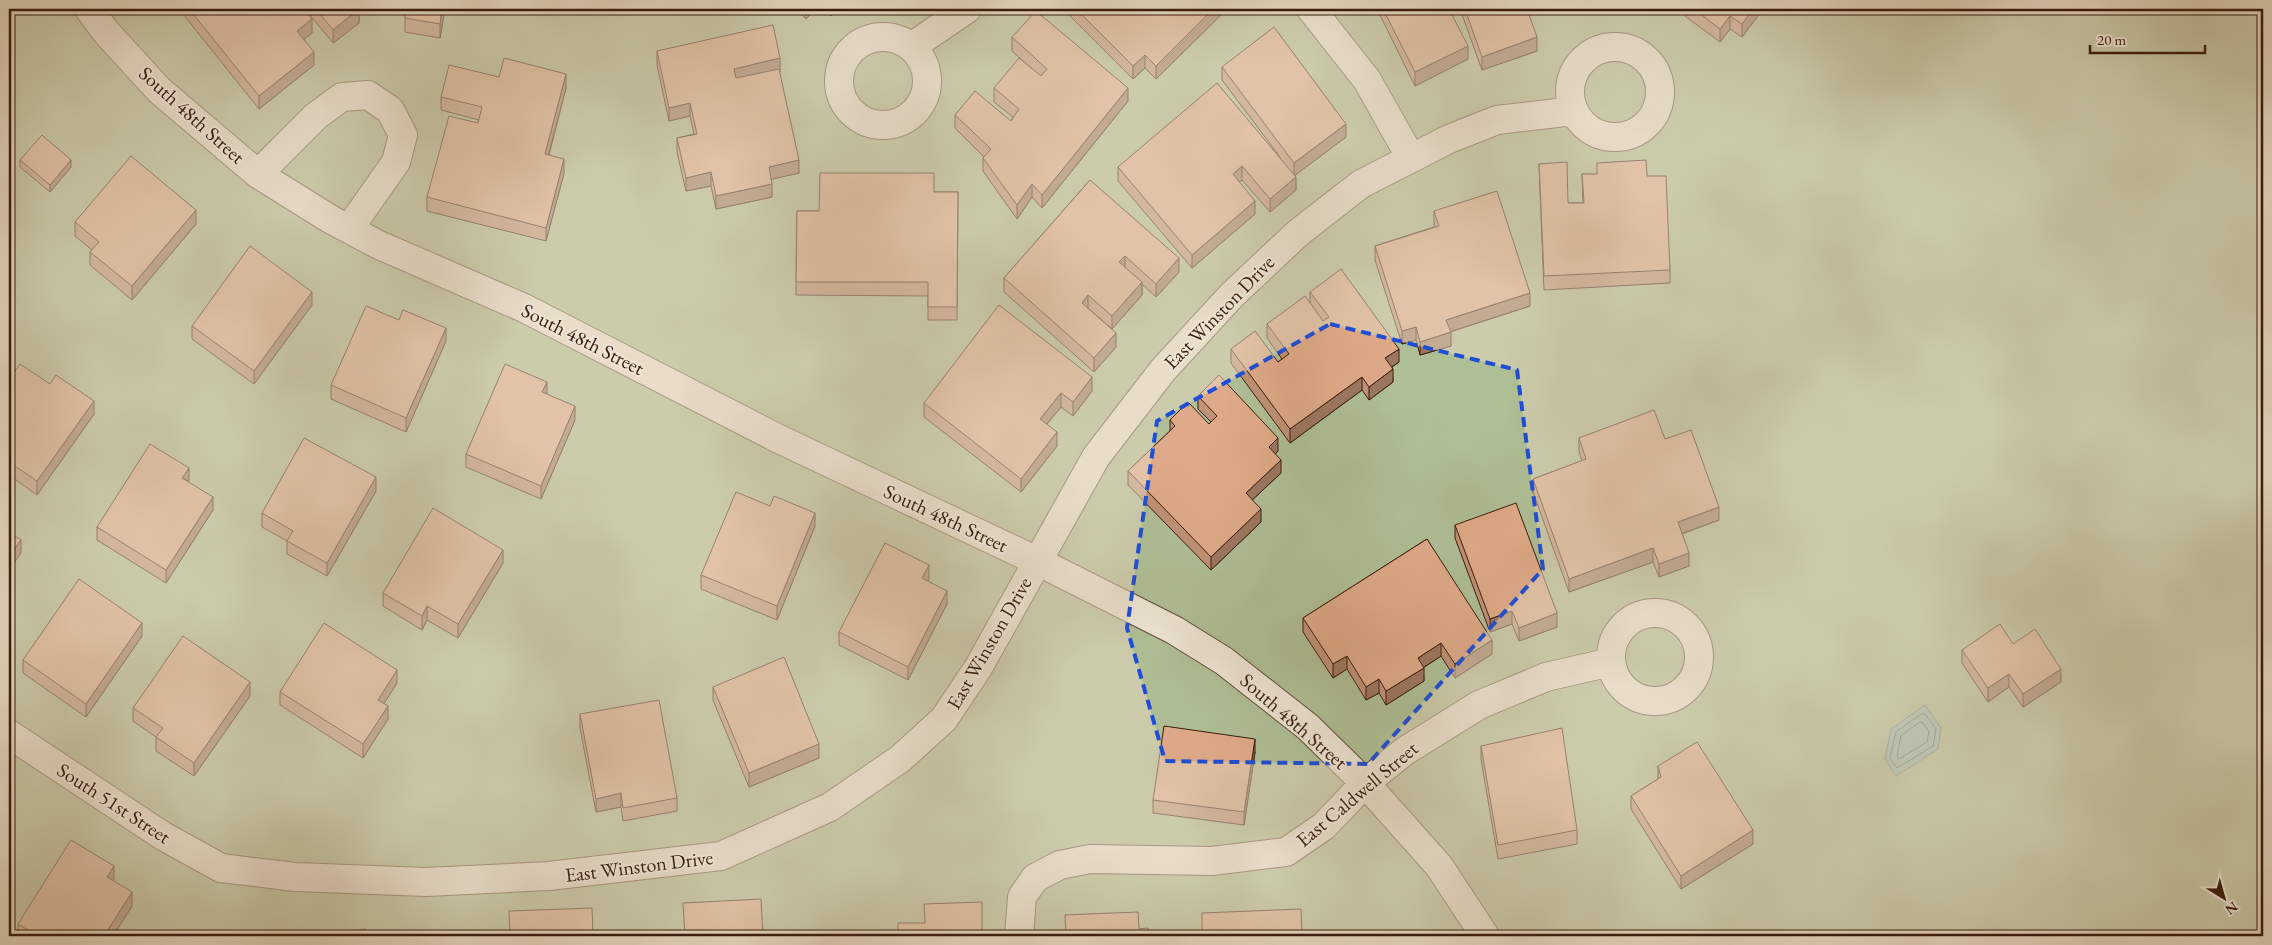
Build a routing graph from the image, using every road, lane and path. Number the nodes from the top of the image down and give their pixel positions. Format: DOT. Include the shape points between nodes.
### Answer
graph roads {
  1 [pos="88,9"];
  2 [pos="967,9"];
  3 [pos="1311,9"];
  4 [pos="911,47"];
  5 [pos="1574,111"];
  6 [pos="1411,158"];
  7 [pos="258,174"];
  8 [pos="349,229"];
  9 [pos="1037,561"];
  10 [pos="1611,662"];
  11 [pos="9,734"];
  12 [pos="1365,783"];
  13 [pos="221,868"];
  14 [pos="1019,936"];
  15 [pos="1485,936"];
  1 -- 7 [label="street, South 48th Street" via="159,90"];
  2 -- 4 [label="street"];
  3 -- 6 [label="street" via="1366,80"];
  5 -- 6 [label="street, East Winston Drive" via="1497,120"];
  6 -- 9 [label="street, East Winston Drive" via="1361,184 1298,233 1232,295 1163,370 1096,457"];
  7 -- 8 [label="street, South 48th Street"];
  7 -- 8 [label="street, South 48th Street" via="316,116 342,97 368,96 390,110 403,136 396,162"];
  8 -- 9 [label="street, South 48th Street" via="524,308 779,439"];
  9 -- 12 [label="street, South 48th Street" via="1174,630 1224,661 1308,727"];
  9 -- 13 [label="street, East Winston Drive" via="978,668 944,719 900,760 830,807 721,856 549,876 426,882 295,877"];
  10 -- 12 [label="street, East Caldwell Street" via="1546,677 1479,705 1405,751"];
  11 -- 13 [label="street, South 51st Street" via="164,836"];
  12 -- 14 [label="street, East Caldwell Street" via="1324,826 1286,852 1212,861 1090,859 1060,864 1035,878 1022,897"];
  12 -- 15 [label="street, South 48th Street" via="1439,866"];
}
